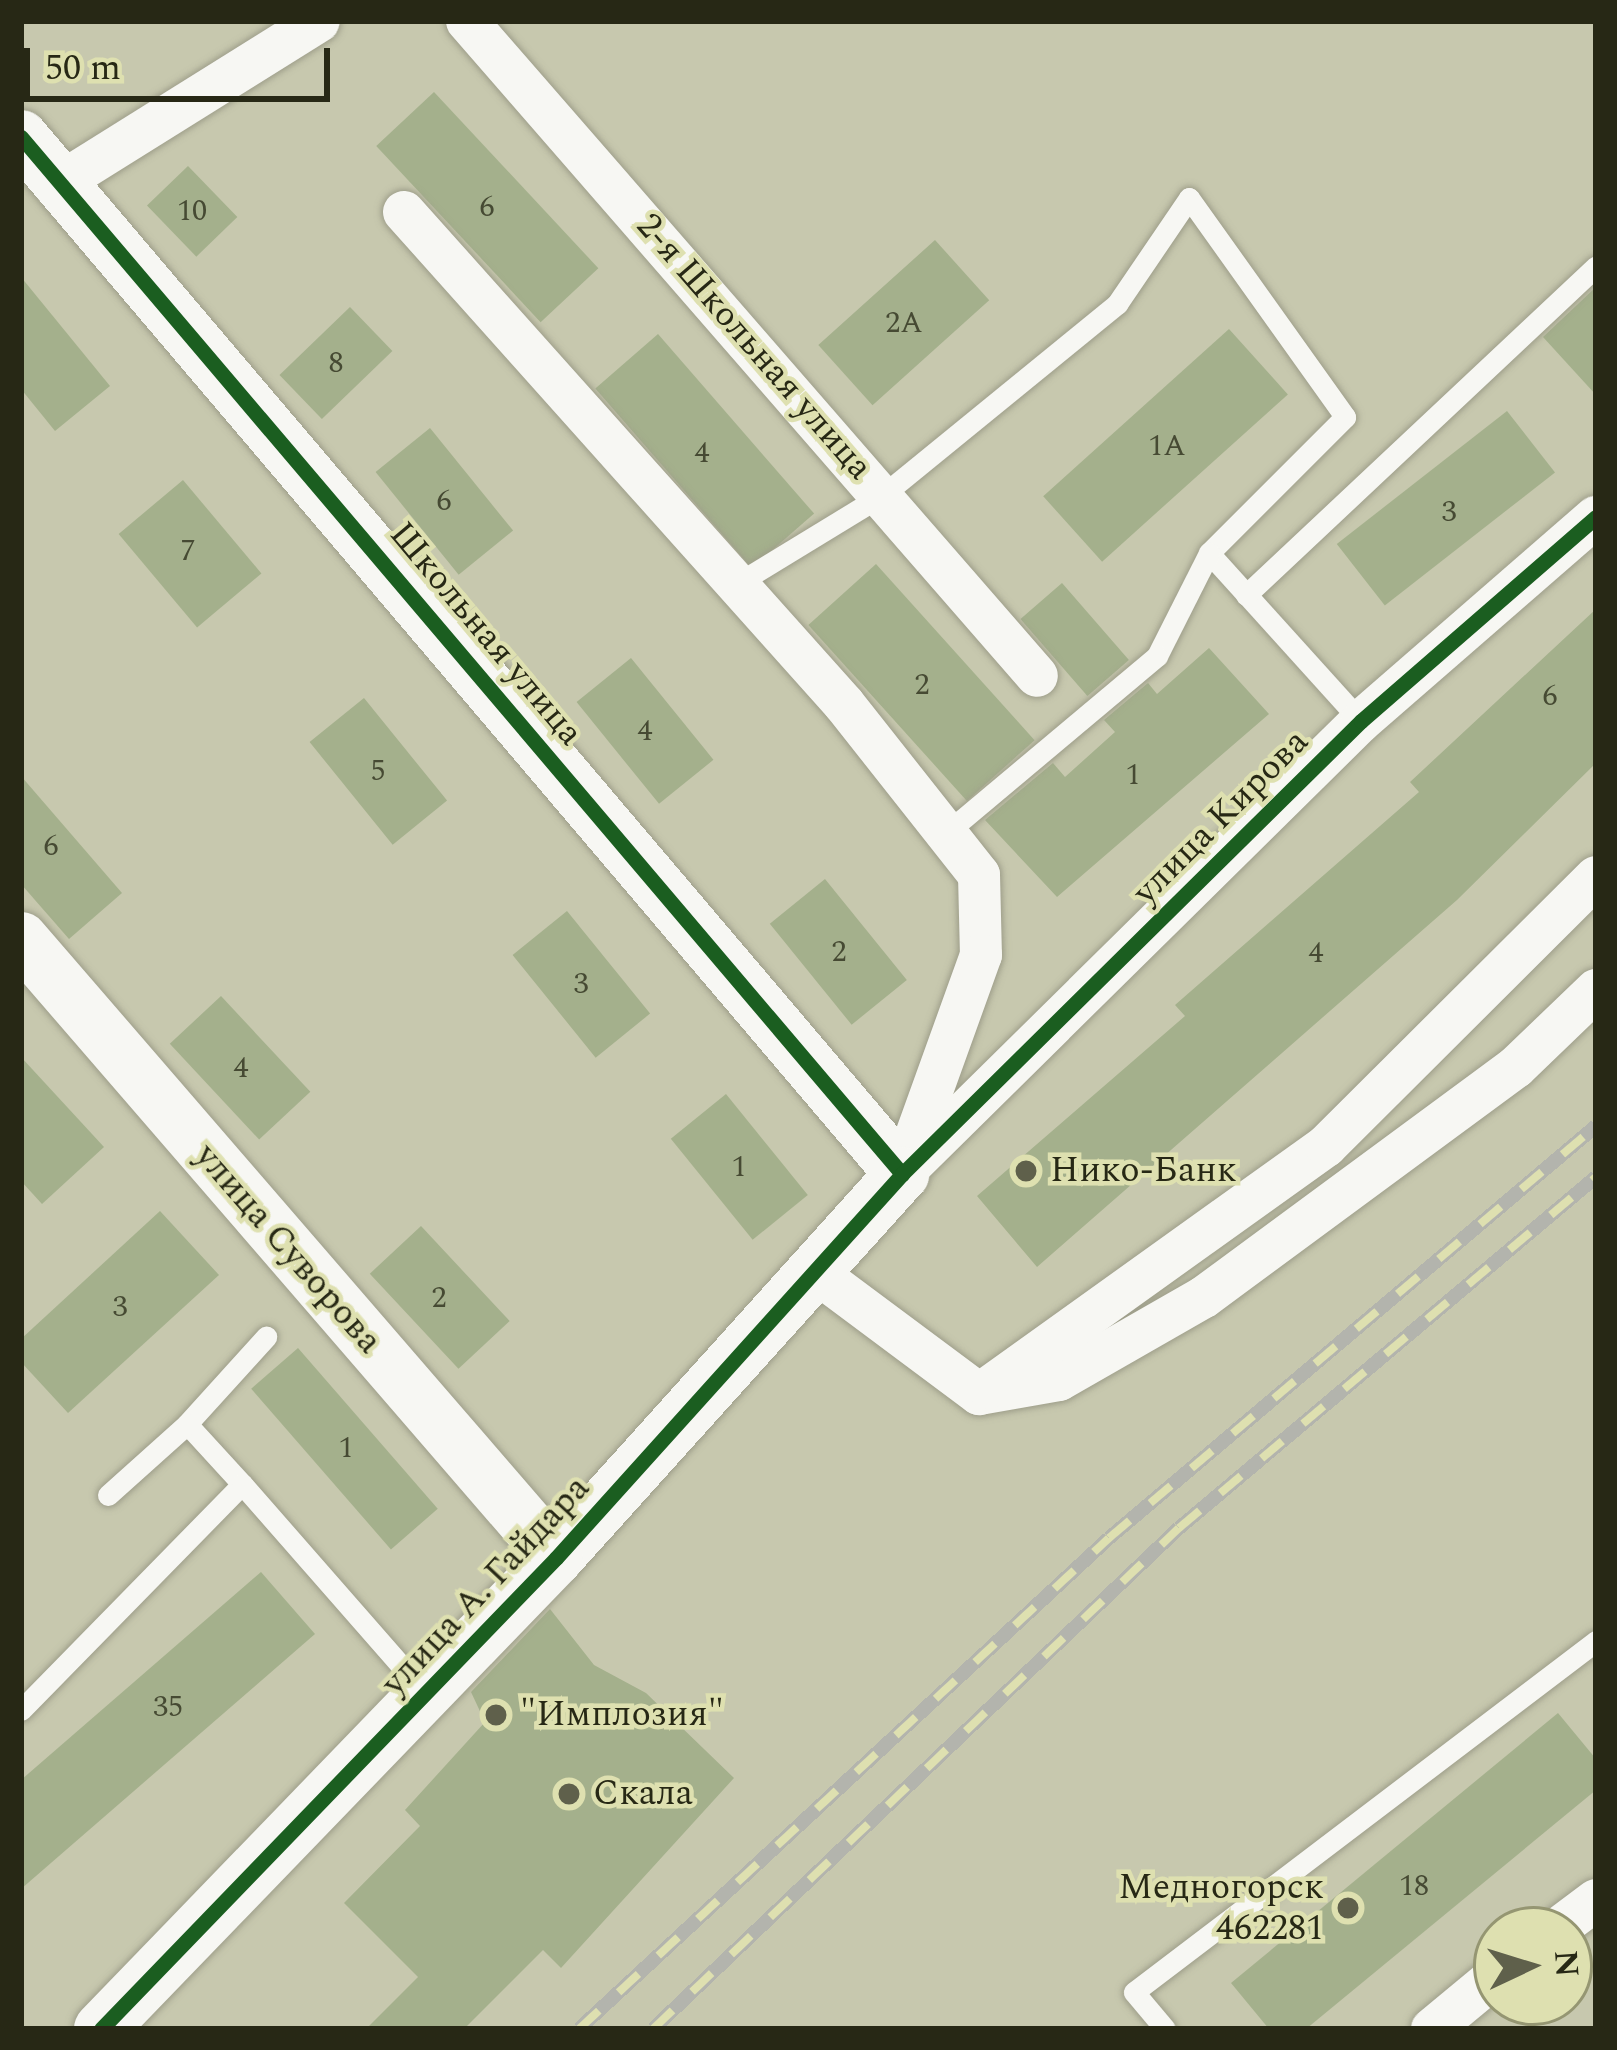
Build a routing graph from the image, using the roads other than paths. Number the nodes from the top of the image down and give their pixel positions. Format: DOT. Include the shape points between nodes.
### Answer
graph roads {
  1 [pos="319,21"];
  2 [pos="466,21"];
  3 [pos="21,137"];
  4 [pos="55,186"];
  5 [pos="404,212"];
  6 [pos="1596,266"];
  7 [pos="884,494"];
  8 [pos="1596,517"];
  9 [pos="1209,553"];
  10 [pos="738,583"];
  11 [pos="1246,595"];
  12 [pos="1037,676"];
  13 [pos="1361,721"];
  14 [pos="950,830"];
  15 [pos="1596,878"];
  16 [pos="21,939"];
  17 [pos="1596,990"];
  18 [pos="902,1174"];
  19 [pos="818,1274"];
  20 [pos="266,1337"];
  21 [pos="979,1394"];
  22 [pos="187,1424"];
  23 [pos="242,1484"];
  24 [pos="108,1495"];
  25 [pos="556,1558"];
  26 [pos="1596,1641"];
  27 [pos="425,1694"];
  28 [pos="21,1710"];
  29 [pos="1473,1995"];
  30 [pos="101,2029"];
  31 [pos="1165,2029"];
  32 [pos="1432,2029"];
  1 -- 4 [label="street"];
  2 -- 7 [label="street, 2-я Школьная улица"];
  3 -- 4 [label="street, Школьная улица"];
  4 -- 18 [label="street, Школьная улица"];
  5 -- 10 [label="street"];
  6 -- 11 [label="lane"];
  7 -- 9 [label="lane" via="1118,304 1190,198 1346,417"];
  7 -- 10 [label="lane"];
  7 -- 12 [label="street, 2-я Школьная улица"];
  8 -- 13 [label="street, улица Кирова"];
  9 -- 11 [label="lane"];
  9 -- 14 [label="lane" via="1157,656"];
  10 -- 14 [label="street"];
  11 -- 13 [label="lane"];
  13 -- 18 [label="street, улица Кирова"];
  14 -- 18 [label="street" via="979,874 986,917"];
  15 -- 21 [label="street" via="1326,1147"];
  16 -- 25 [label="street, улица Суворова"];
  17 -- 21 [label="street" via="1516,1067 1204,1297 1059,1380"];
  18 -- 19 [label="street, улица А. Гайдара"];
  19 -- 21 [label="street"];
  19 -- 25 [label="street, улица А. Гайдара"];
  20 -- 22 [label="lane"];
  22 -- 23 [label="lane"];
  22 -- 24 [label="lane"];
  23 -- 27 [label="lane"];
  23 -- 28 [label="lane"];
  25 -- 27 [label="street, улица А. Гайдара"];
  26 -- 31 [label="lane" via="1134,1992"];
  27 -- 30 [label="street, улица А. Гайдара"];
  29 -- 32 [label="street"];
}
